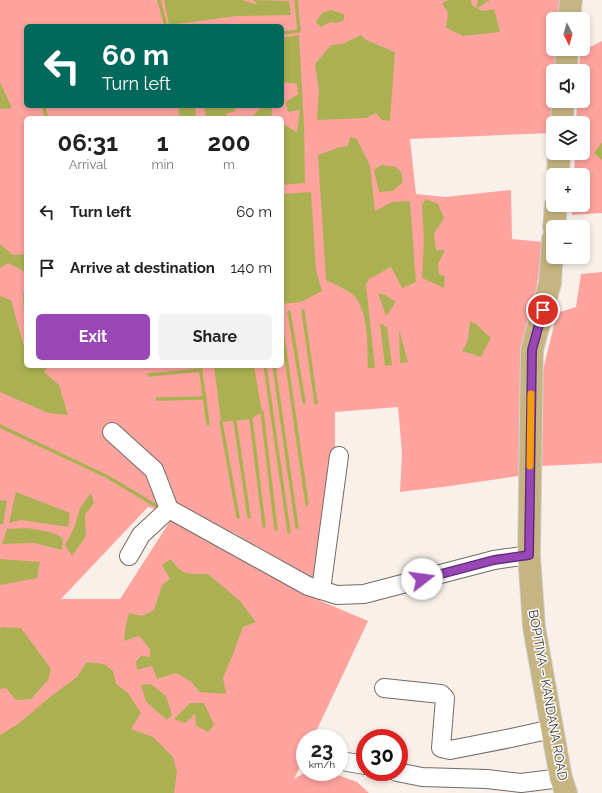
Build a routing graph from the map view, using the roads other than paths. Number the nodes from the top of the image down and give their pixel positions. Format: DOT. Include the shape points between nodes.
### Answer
graph roads {
  1 [pos="571,0"];
  2 [pos="570,12"];
  3 [pos="551,264"];
  4 [pos="112,432"];
  5 [pos="339,456"];
  6 [pos="169,509"];
  7 [pos="529,555"];
  8 [pos="129,556"];
  9 [pos="321,590"];
  10 [pos="384,688"];
  11 [pos="552,729"];
  12 [pos="408,774"];
  13 [pos="563,785"];
  1 -- 2 [label="main road"];
  3 -- 7 [label="main road, BOPITIYA – KANDANA ROAD" via="550,283 532,350"];
  4 -- 6 [label="street" via="154,470"];
  5 -- 9 [label="street"];
  6 -- 8 [label="street" via="141,534"];
  6 -- 9 [label="street" via="308,586"];
  7 -- 9 [label="street" via="494,560 364,594 337,595"];
  7 -- 11 [label="main road, BOPITIYA – KANDANA ROAD" via="534,627"];
  10 -- 11 [label="street" via="441,694 445,698 441,748 450,750"];
  11 -- 13 [label="main road, BOPITIYA – KANDANA ROAD"];
  12 -- 13 [label="street"];
}
